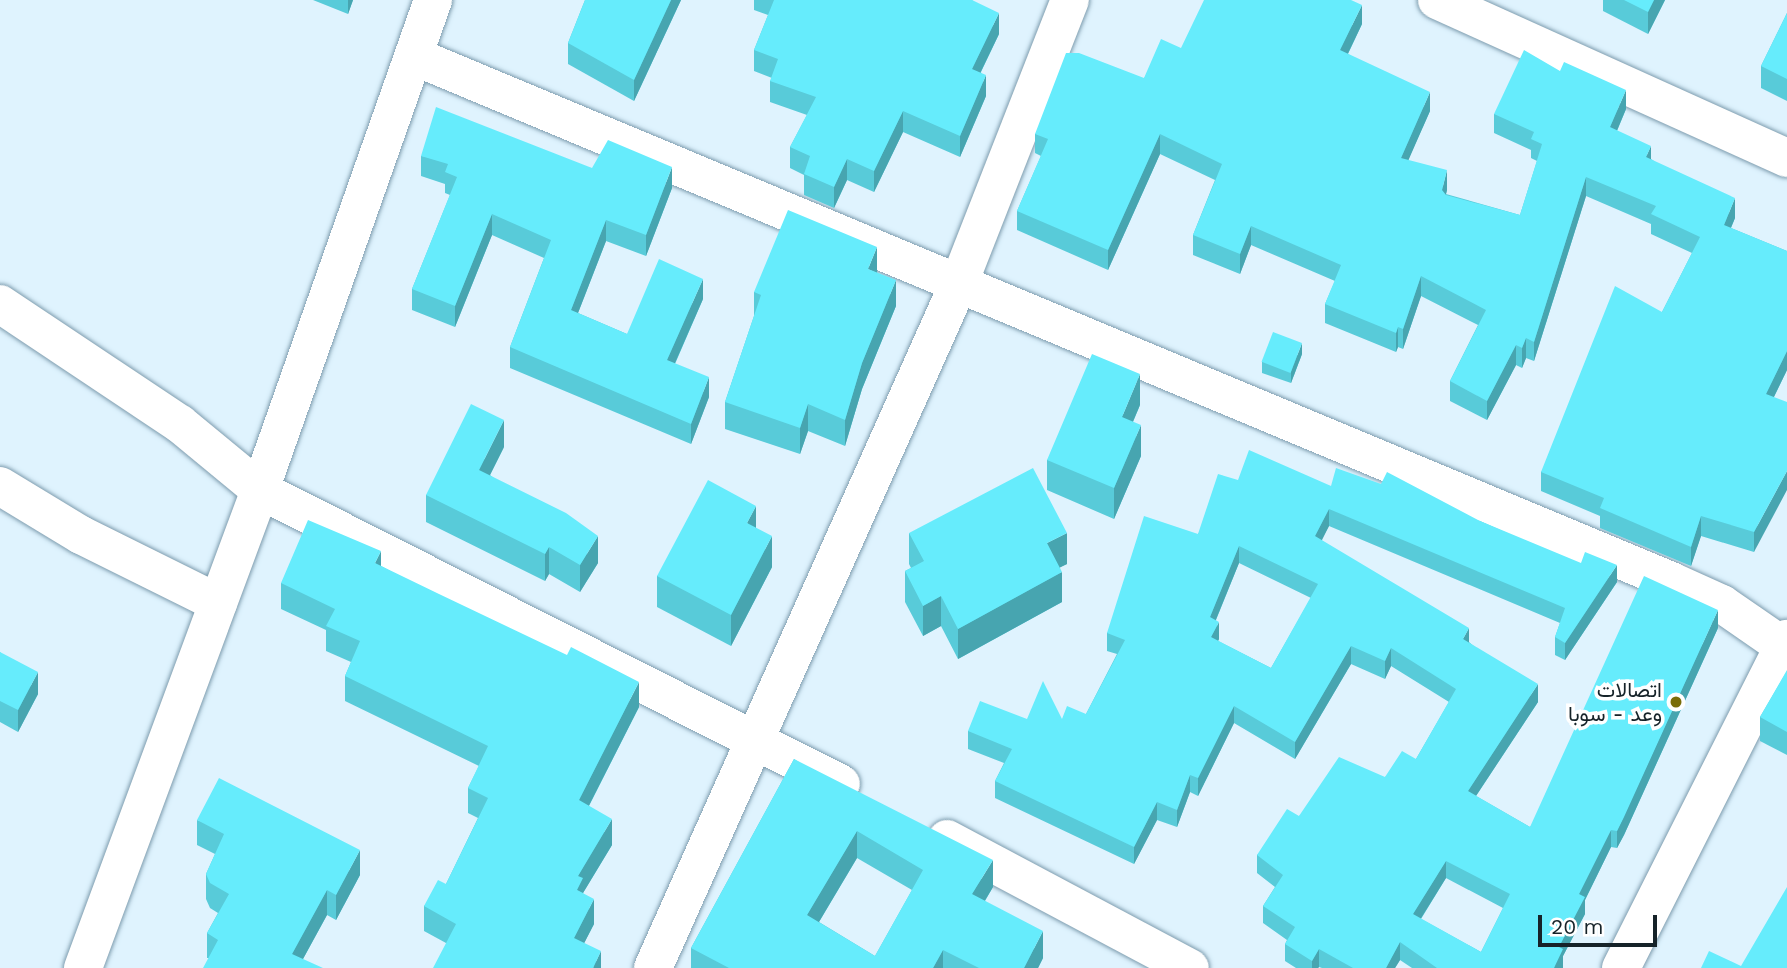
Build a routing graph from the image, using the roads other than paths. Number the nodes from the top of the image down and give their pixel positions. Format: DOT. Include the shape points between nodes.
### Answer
graph roads {
  1 [pos="433,0"];
  2 [pos="1070,0"];
  3 [pos="1437,0"];
  4 [pos="416,57"];
  5 [pos="1787,158"];
  6 [pos="959,283"];
  7 [pos="0,304"];
  8 [pos="0,486"];
  9 [pos="260,490"];
  10 [pos="218,603"];
  11 [pos="1786,645"];
  12 [pos="755,740"];
  13 [pos="874,801"];
  14 [pos="910,820"];
  15 [pos="83,968"];
  16 [pos="653,968"];
  17 [pos="1190,968"];
  18 [pos="1621,968"];
  1 -- 4 [label="street"];
  2 -- 6 [label="street"];
  3 -- 5 [label="street"];
  4 -- 6 [label="street"];
  4 -- 9 [label="street"];
  6 -- 11 [label="street" via="1681,585 1722,604"];
  6 -- 12 [label="street"];
  7 -- 9 [label="street" via="180,424"];
  8 -- 10 [label="street" via="81,535"];
  9 -- 10 [label="street"];
  9 -- 12 [label="street"];
  10 -- 15 [label="street"];
  11 -- 18 [label="street"];
  12 -- 13 [label="street"];
  12 -- 16 [label="street"];
  14 -- 17 [label="street"];
}
